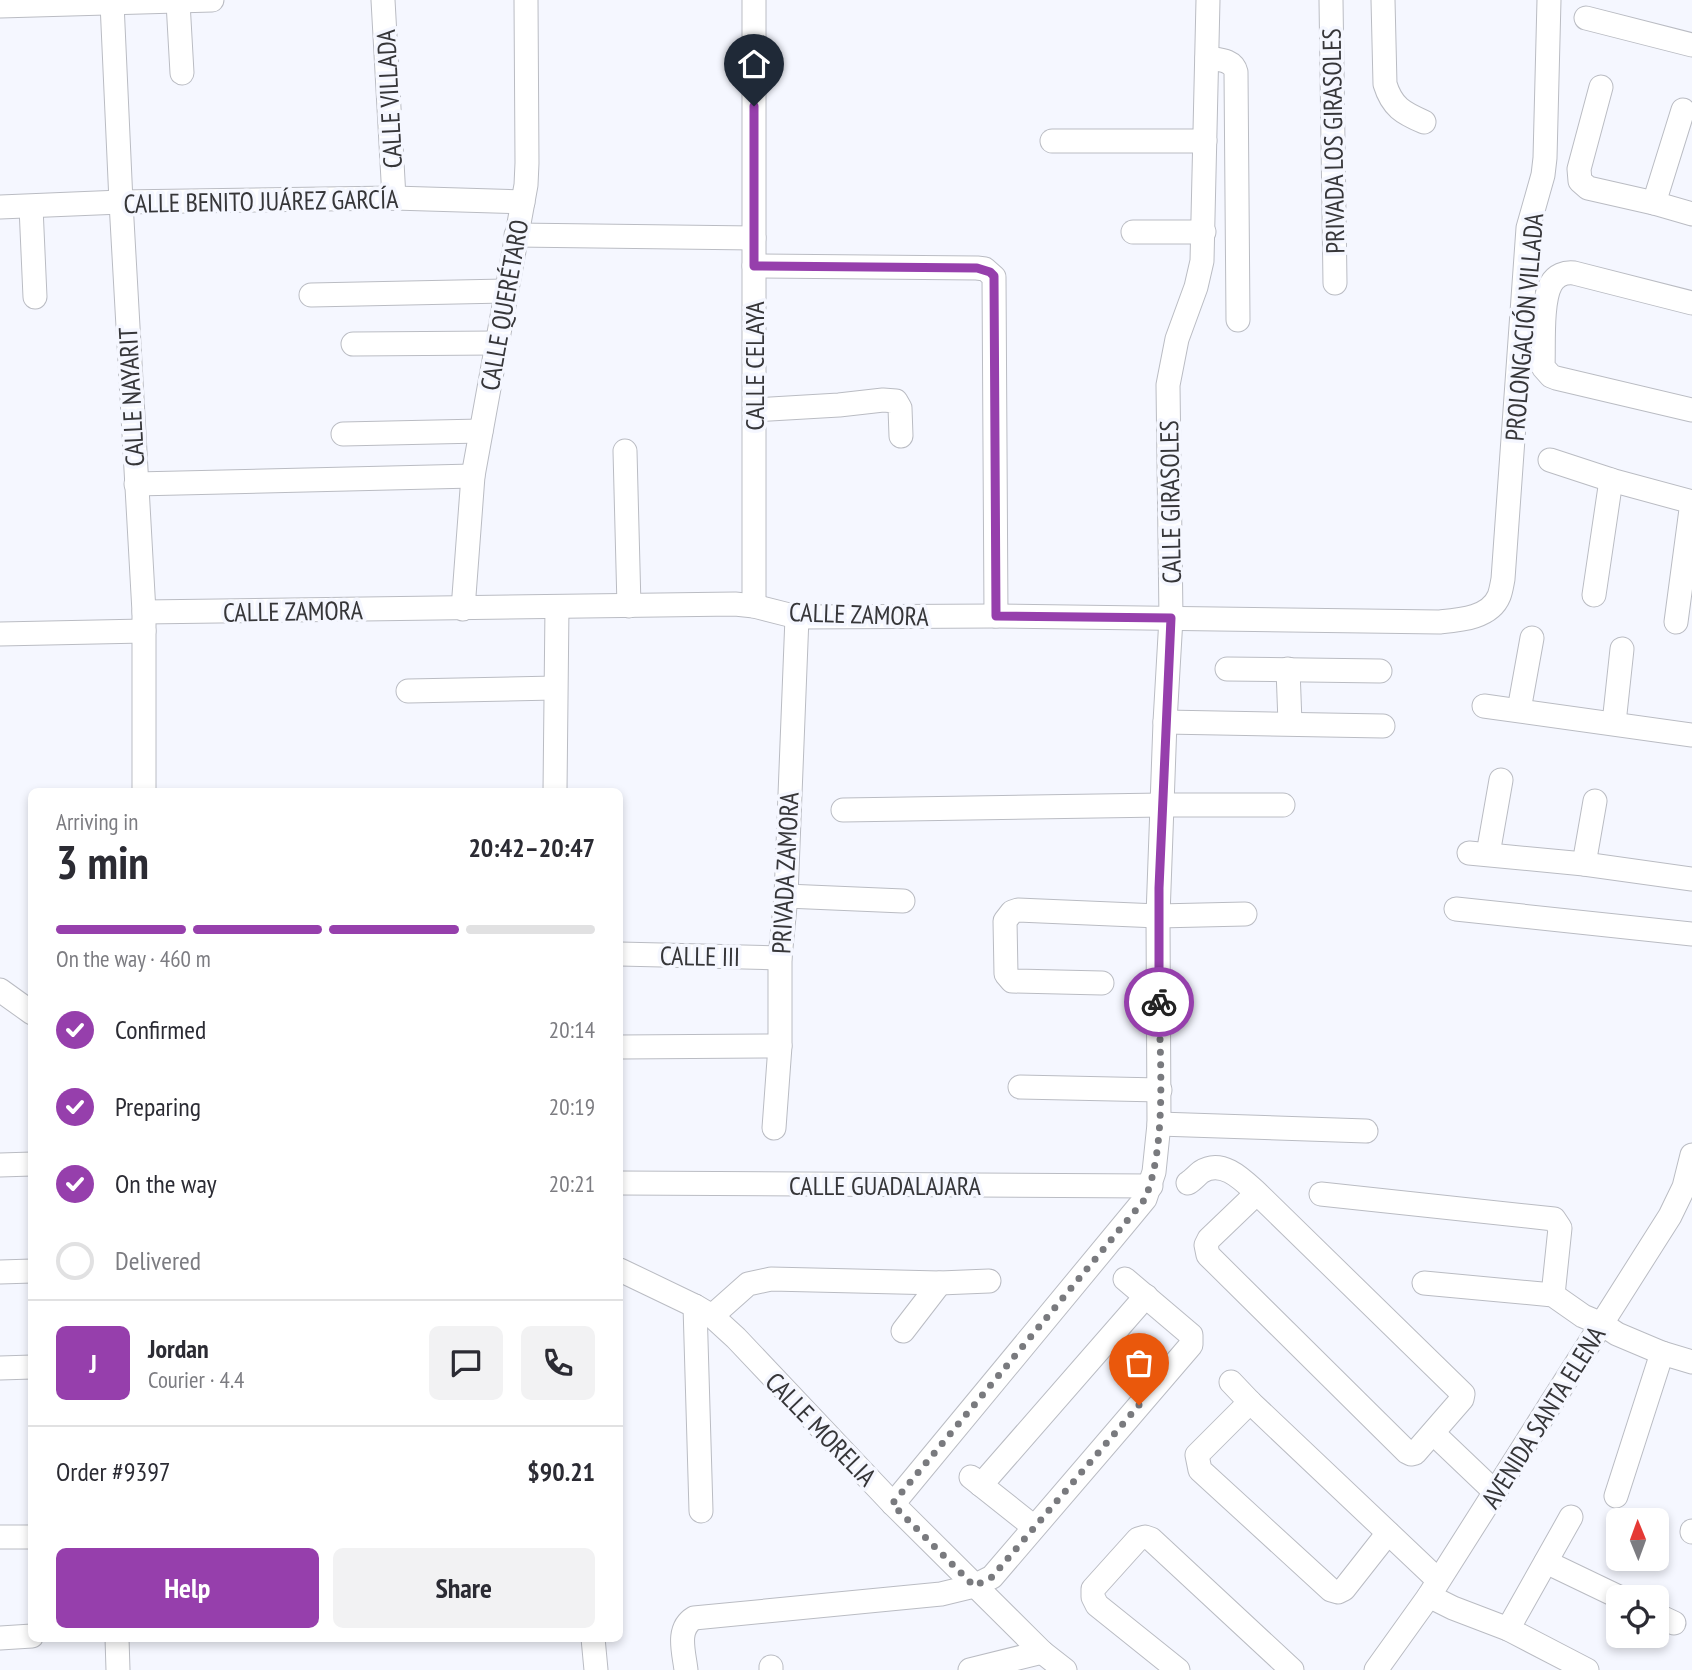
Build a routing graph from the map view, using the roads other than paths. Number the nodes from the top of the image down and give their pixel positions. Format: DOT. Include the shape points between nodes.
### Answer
graph roads {
  1 [pos="212,0"];
  2 [pos="383,0"];
  3 [pos="526,0"];
  4 [pos="754,0"];
  5 [pos="1208,0"];
  6 [pos="1331,0"];
  7 [pos="1383,0"];
  8 [pos="1549,0"];
  9 [pos="178,2"];
  10 [pos="112,3"];
  11 [pos="0,6"];
  12 [pos="1586,18"];
  13 [pos="1692,45"];
  14 [pos="1207,58"];
  15 [pos="182,74"];
  16 [pos="1601,87"];
  17 [pos="1683,110"];
  18 [pos="1424,122"];
  19 [pos="1052,141"];
  20 [pos="1205,141"];
  21 [pos="394,198"];
  22 [pos="121,202"];
  23 [pos="523,202"];
  24 [pos="1654,203"];
  25 [pos="31,207"];
  26 [pos="0,208"];
  27 [pos="1692,214"];
  28 [pos="1133,232"];
  29 [pos="1204,232"];
  30 [pos="516,235"];
  31 [pos="754,238"];
  32 [pos="754,266"];
  33 [pos="1335,283"];
  34 [pos="505,291"];
  35 [pos="311,295"];
  36 [pos="35,297"];
  37 [pos="1692,303"];
  38 [pos="1238,320"];
  39 [pos="496,343"];
  40 [pos="353,344"];
  41 [pos="755,410"];
  42 [pos="1692,410"];
  43 [pos="481,431"];
  44 [pos="343,434"];
  45 [pos="901,436"];
  46 [pos="625,451"];
  47 [pos="1550,460"];
  48 [pos="473,476"];
  49 [pos="1611,480"];
  50 [pos="136,484"];
  51 [pos="1692,502"];
  52 [pos="1594,595"];
  53 [pos="629,606"];
  54 [pos="754,606"];
  55 [pos="557,607"];
  56 [pos="463,609"];
  57 [pos="1489,610"];
  58 [pos="996,616"];
  59 [pos="797,617"];
  60 [pos="1171,618"];
  61 [pos="144,622"];
  62 [pos="1676,622"];
  63 [pos="0,634"];
  64 [pos="1532,638"];
  65 [pos="1622,649"];
  66 [pos="1227,668"];
  67 [pos="1288,669"];
  68 [pos="1380,671"];
  69 [pos="555,688"];
  70 [pos="408,691"];
  71 [pos="1484,705"];
  72 [pos="1519,710"];
  73 [pos="1165,722"];
  74 [pos="1290,723"];
  75 [pos="1614,723"];
  76 [pos="1382,726"];
  77 [pos="1692,735"];
  78 [pos="1501,780"];
  79 [pos="144,788"];
  80 [pos="555,788"];
  81 [pos="1595,800"];
  82 [pos="1162,805"];
  83 [pos="1283,805"];
  84 [pos="843,810"];
  85 [pos="1584,864"];
  86 [pos="1692,879"];
  87 [pos="786,896"];
  88 [pos="903,901"];
  89 [pos="1456,909"];
  90 [pos="1245,914"];
  91 [pos="1158,916"];
  92 [pos="1692,933"];
  93 [pos="623,954"];
  94 [pos="780,958"];
  95 [pos="1102,983"];
  96 [pos="0,990"];
  97 [pos="28,1010"];
  98 [pos="780,1046"];
  99 [pos="623,1047"];
  100 [pos="1020,1087"];
  101 [pos="1160,1090"];
  102 [pos="1159,1124"];
  103 [pos="774,1128"];
  104 [pos="1366,1131"];
  105 [pos="1692,1155"];
  106 [pos="28,1164"];
  107 [pos="0,1165"];
  108 [pos="623,1184"];
  109 [pos="1188,1184"];
  110 [pos="1151,1186"];
  111 [pos="1257,1193"];
  112 [pos="1321,1194"];
  113 [pos="28,1271"];
  114 [pos="623,1271"];
  115 [pos="0,1272"];
  116 [pos="1125,1279"];
  117 [pos="989,1281"];
  118 [pos="940,1283"];
  119 [pos="1424,1283"];
  120 [pos="1553,1295"];
  121 [pos="1146,1296"];
  122 [pos="704,1311"];
  123 [pos="1602,1324"];
  124 [pos="903,1331"];
  125 [pos="1662,1353"];
  126 [pos="1692,1362"];
  127 [pos="28,1367"];
  128 [pos="0,1368"];
  129 [pos="1231,1382"];
  130 [pos="1250,1402"];
  131 [pos="1433,1433"];
  132 [pos="1496,1493"];
  133 [pos="1616,1496"];
  134 [pos="892,1504"];
  135 [pos="701,1511"];
  136 [pos="1571,1517"];
  137 [pos="1034,1527"];
  138 [pos="1388,1533"];
  139 [pos="0,1537"];
  140 [pos="28,1537"];
  141 [pos="1546,1562"];
  142 [pos="974,1586"];
  143 [pos="1434,1588"];
  144 [pos="1606,1591"];
  145 [pos="1508,1629"];
  146 [pos="28,1636"];
  147 [pos="0,1638"];
  148 [pos="117,1642"];
  149 [pos="593,1642"];
  150 [pos="1042,1652"];
  151 [pos="118,1670"];
  152 [pos="596,1670"];
  153 [pos="686,1670"];
  154 [pos="970,1670"];
  155 [pos="1065,1670"];
  156 [pos="1178,1670"];
  157 [pos="1292,1670"];
  158 [pos="1376,1670"];
  159 [pos="1587,1670"];
  1 -- 9 [label="street"];
  2 -- 21 [label="street, CALLE VILLADA"];
  3 -- 23 [label="street, CALLE QUERÉTARO"];
  4 -- 31 [label="street, CALLE CELAYA"];
  5 -- 14 [label="street, CALLE GIRASOLES"];
  6 -- 33 [label="street, PRIVADA LOS GIRASOLES"];
  7 -- 18 [label="street" via="1388,93 1400,110"];
  8 -- 57 [label="street, PROLONGACIÓN VILLADA" via="1545,158 1528,228 1503,579 1499,597"];
  9 -- 10 [label="street"];
  9 -- 15 [label="street"];
  10 -- 11 [label="street"];
  10 -- 22 [label="street, CALLE NAYARIT"];
  12 -- 13 [label="street"];
  14 -- 20 [label="street, CALLE GIRASOLES"];
  14 -- 38 [label="street" via="1229,62 1236,72"];
  16 -- 24 [label="street" via="1579,169 1580,181 1588,188"];
  17 -- 24 [label="street"];
  19 -- 20 [label="street"];
  20 -- 29 [label="street, CALLE GIRASOLES"];
  21 -- 22 [label="street, CALLE BENITO JUÁREZ GARCÍA"];
  21 -- 23 [label="street, CALLE BENITO JUÁREZ GARCÍA"];
  22 -- 25 [label="street, CALLE BENITO JUÁREZ GARCÍA"];
  22 -- 50 [label="street, CALLE NAYARIT"];
  23 -- 30 [label="street, CALLE QUERÉTARO"];
  24 -- 27 [label="street"];
  25 -- 26 [label="street, CALLE BENITO JUÁREZ GARCÍA"];
  25 -- 36 [label="street"];
  28 -- 29 [label="street"];
  29 -- 60 [label="street, CALLE GIRASOLES" via="1196,287 1177,339 1168,385"];
  30 -- 31 [label="street"];
  30 -- 34 [label="street, CALLE QUERÉTARO"];
  31 -- 32 [label="street, CALLE CELAYA"];
  32 -- 41 [label="street, CALLE CELAYA"];
  32 -- 58 [label="street" via="977,268 994,276"];
  34 -- 35 [label="street"];
  34 -- 39 [label="street, CALLE QUERÉTARO"];
  37 -- 42 [label="street" via="1564,273 1551,284 1547,295 1543,367 1556,378"];
  39 -- 40 [label="street"];
  39 -- 43 [label="street, CALLE QUERÉTARO"];
  41 -- 45 [label="street" via="896,401"];
  41 -- 54 [label="street, CALLE CELAYA"];
  43 -- 44 [label="street"];
  43 -- 48 [label="street, CALLE QUERÉTARO"];
  46 -- 53 [label="street"];
  47 -- 49 [label="street"];
  48 -- 50 [label="street"];
  48 -- 56 [label="street, CALLE QUERÉTARO"];
  49 -- 51 [label="street"];
  49 -- 52 [label="street"];
  50 -- 61 [label="street, CALLE NAYARIT"];
  51 -- 62 [label="street"];
  53 -- 54 [label="street, CALLE ZAMORA"];
  53 -- 55 [label="street, CALLE ZAMORA"];
  54 -- 59 [label="street, CALLE ZAMORA"];
  55 -- 56 [label="street, CALLE ZAMORA"];
  55 -- 69 [label="street"];
  56 -- 61 [label="street, CALLE ZAMORA"];
  57 -- 60 [label="street, CALLE ZAMORA" via="1439,622"];
  58 -- 59 [label="street, CALLE ZAMORA"];
  58 -- 60 [label="street, CALLE ZAMORA"];
  59 -- 87 [label="street, PRIVADA ZAMORA"];
  60 -- 73 [label="street, CALLE GIRASOLES"];
  61 -- 63 [label="street, CALLE ZAMORA"];
  61 -- 79 [label="street, CALLE NAYARIT"];
  64 -- 72 [label="street"];
  65 -- 75 [label="street"];
  66 -- 67 [label="street"];
  67 -- 68 [label="street"];
  67 -- 74 [label="street"];
  69 -- 70 [label="street"];
  69 -- 80 [label="street"];
  71 -- 72 [label="street"];
  72 -- 75 [label="street"];
  73 -- 74 [label="street"];
  73 -- 82 [label="street, CALLE GIRASOLES"];
  74 -- 76 [label="street"];
  75 -- 77 [label="street"];
  78 -- 85 [label="street" via="1478,853"];
  81 -- 85 [label="street"];
  82 -- 83 [label="street"];
  82 -- 84 [label="street"];
  82 -- 91 [label="street, CALLE GIRASOLES"];
  85 -- 86 [label="street"];
  87 -- 88 [label="street"];
  87 -- 94 [label="street, PRIVADA ZAMORA"];
  89 -- 92 [label="street"];
  90 -- 91 [label="street"];
  91 -- 95 [label="street" via="1018,910 1008,915 1006,974 1012,981"];
  91 -- 101 [label="street, CALLE GIRASOLES"];
  93 -- 94 [label="street, CALLE III"];
  94 -- 98 [label="street, PRIVADA ZAMORA"];
  96 -- 97 [label="street"];
  98 -- 99 [label="street"];
  98 -- 103 [label="street, PRIVADA ZAMORA"];
  100 -- 101 [label="street"];
  101 -- 102 [label="street, CALLE GIRASOLES"];
  102 -- 104 [label="street"];
  102 -- 110 [label="street, CALLE GIRASOLES"];
  105 -- 123 [label="street, AVENIDA SANTA ELENA" via="1670,1216"];
  106 -- 107 [label="street"];
  108 -- 110 [label="street, CALLE GUADALAJARA"];
  109 -- 111 [label="street" via="1210,1167 1220,1168 1238,1175"];
  110 -- 134 [label="street, CALLE GIRASOLES" via="1137,1210"];
  111 -- 131 [label="street" via="1463,1394"];
  111 -- 131 [label="street" via="1209,1239 1208,1255 1407,1452 1415,1453"];
  112 -- 120 [label="street" via="1554,1219 1560,1228"];
  113 -- 115 [label="street"];
  114 -- 122 [label="street, CALLE MORELIA"];
  116 -- 121 [label="street"];
  117 -- 118 [label="street"];
  118 -- 122 [label="street" via="771,1279 748,1284"];
  118 -- 124 [label="street"];
  119 -- 120 [label="street"];
  120 -- 123 [label="street"];
  121 -- 137 [label="street" via="1191,1335 1191,1345"];
  121 -- 137 [label="street" via="976,1480"];
  122 -- 134 [label="street, CALLE MORELIA" via="736,1338"];
  122 -- 135 [label="street"];
  123 -- 125 [label="street"];
  123 -- 132 [label="street, AVENIDA SANTA ELENA"];
  125 -- 126 [label="street"];
  125 -- 133 [label="street"];
  127 -- 128 [label="street"];
  129 -- 130 [label="street"];
  130 -- 138 [label="street"];
  130 -- 138 [label="street" via="1197,1455 1200,1470 1331,1590 1343,1589"];
  131 -- 132 [label="street"];
  132 -- 143 [label="street, AVENIDA SANTA ELENA"];
  134 -- 142 [label="street, CALLE MORELIA"];
  136 -- 141 [label="street"];
  137 -- 142 [label="street" via="992,1577"];
  138 -- 143 [label="street"];
  139 -- 140 [label="street"];
  141 -- 144 [label="street"];
  141 -- 145 [label="street"];
  142 -- 150 [label="street, CALLE MORELIA"];
  142 -- 153 [label="street" via="942,1594 694,1618 683,1632"];
  143 -- 145 [label="street" via="1453,1608"];
  143 -- 158 [label="street, AVENIDA SANTA ELENA"];
  145 -- 159 [label="street"];
  146 -- 147 [label="street"];
  148 -- 151 [label="street"];
  149 -- 152 [label="street"];
  150 -- 154 [label="street"];
  150 -- 155 [label="street, CALLE MORELIA"];
  156 -- 157 [label="street" via="1093,1597 1093,1589 1138,1539 1145,1537"];
}
